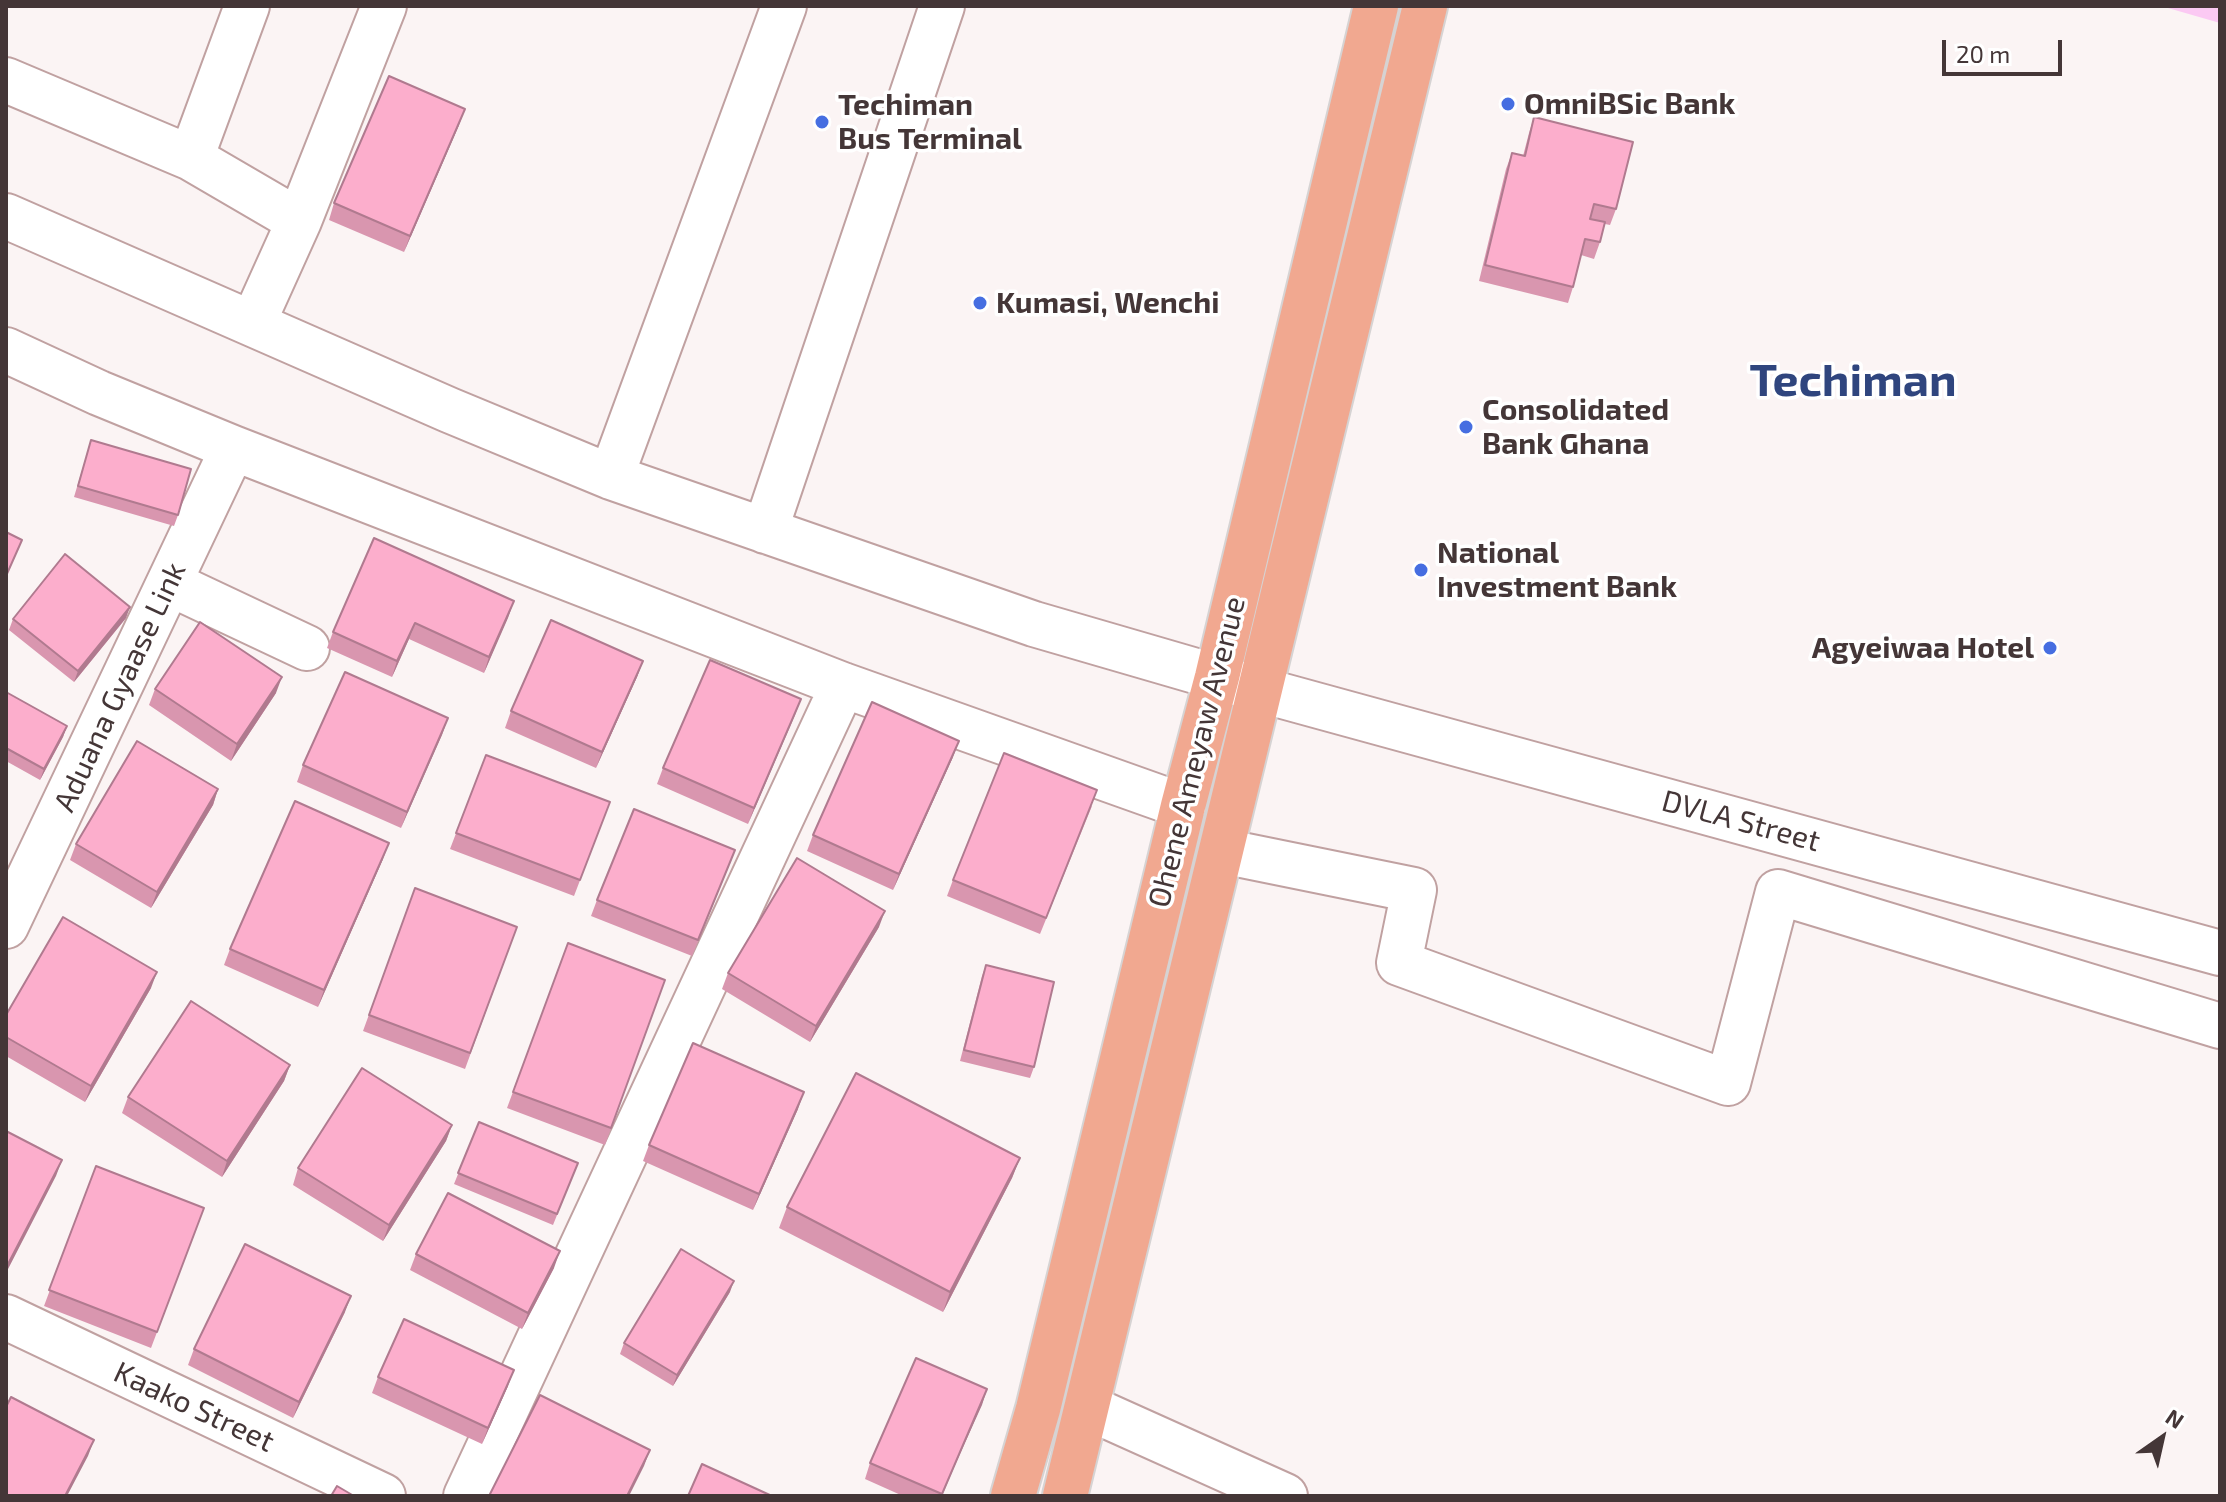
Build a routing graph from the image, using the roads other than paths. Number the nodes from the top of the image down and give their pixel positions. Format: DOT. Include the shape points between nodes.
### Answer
graph roads {
  1 [pos="247,6"];
  2 [pos="384,6"];
  3 [pos="784,6"];
  4 [pos="942,6"];
  5 [pos="1376,6"];
  6 [pos="1425,6"];
  7 [pos="6,80"];
  8 [pos="191,158"];
  9 [pos="1335,182"];
  10 [pos="1380,197"];
  11 [pos="6,216"];
  12 [pos="299,221"];
  13 [pos="253,323"];
  14 [pos="6,350"];
  15 [pos="233,448"];
  16 [pos="611,477"];
  17 [pos="765,531"];
  18 [pos="169,583"];
  19 [pos="307,648"];
  20 [pos="1217,677"];
  21 [pos="843,685"];
  22 [pos="1261,690"];
  23 [pos="1183,806"];
  24 [pos="1222,851"];
  25 [pos="6,926"];
  26 [pos="2220,953"];
  27 [pos="2220,1026"];
  28 [pos="6,1317"];
  29 [pos="1087,1407"];
  30 [pos="383,1496"];
  31 [pos="466,1496"];
  32 [pos="1013,1496"];
  33 [pos="1065,1496"];
  34 [pos="1285,1496"];
  1 -- 8 [label="street"];
  2 -- 12 [label="street"];
  3 -- 16 [label="street"];
  4 -- 17 [label="street"];
  5 -- 9 [label="highway, Ohene Ameyaw Avenue"];
  6 -- 10 [label="highway, Ohene Ameyaw Avenue"];
  7 -- 8 [label="street"];
  8 -- 12 [label="street"];
  9 -- 10 [label="highway"];
  9 -- 20 [label="highway, Ohene Ameyaw Avenue"];
  10 -- 22 [label="highway, Ohene Ameyaw Avenue"];
  11 -- 13 [label="street, DVLA Street"];
  12 -- 13 [label="street"];
  13 -- 16 [label="street, DVLA Street"];
  14 -- 15 [label="street"];
  15 -- 18 [label="street, Aduana Gyaase Link"];
  15 -- 21 [label="street"];
  16 -- 17 [label="street, DVLA Street"];
  17 -- 20 [label="street, DVLA Street" via="1034,624"];
  18 -- 19 [label="street"];
  18 -- 25 [label="street, Aduana Gyaase Link"];
  20 -- 22 [label="street, DVLA Street"];
  20 -- 23 [label="highway, Ohene Ameyaw Avenue"];
  21 -- 23 [label="street"];
  21 -- 31 [label="street"];
  22 -- 24 [label="highway, Ohene Ameyaw Avenue"];
  22 -- 26 [label="street, DVLA Street"];
  23 -- 32 [label="highway, Ohene Ameyaw Avenue"];
  24 -- 27 [label="street" via="1414,890 1399,963 1728,1083 1778,892"];
  24 -- 29 [label="highway, Ohene Ameyaw Avenue"];
  28 -- 30 [label="street, Kaako Street"];
  29 -- 33 [label="highway, Ohene Ameyaw Avenue"];
  29 -- 34 [label="street"];
}
